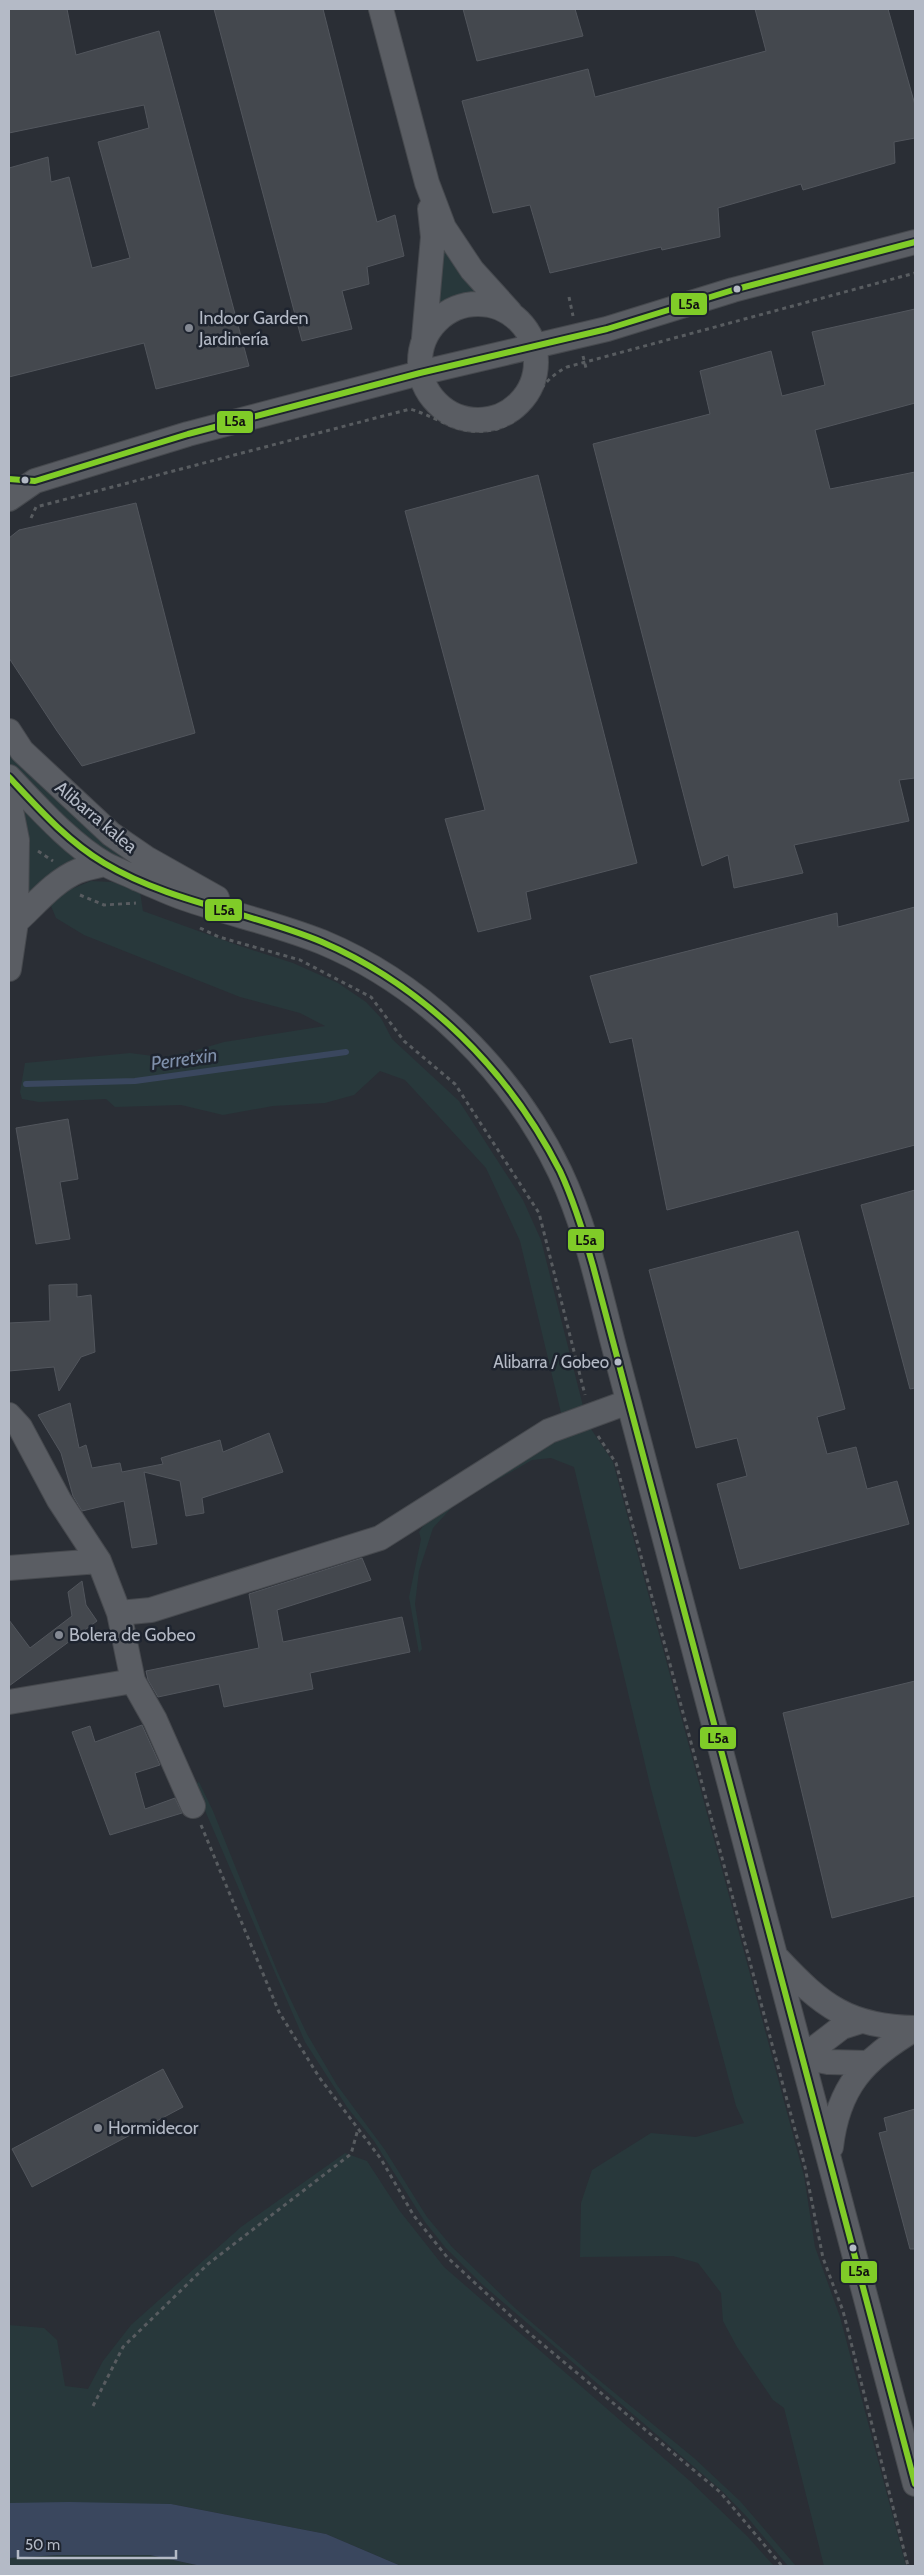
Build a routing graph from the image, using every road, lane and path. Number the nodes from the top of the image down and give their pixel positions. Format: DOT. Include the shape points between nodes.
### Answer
graph roads {
  1 [pos="381,9"];
  2 [pos="427,183"];
  3 [pos="915,242"];
  4 [pos="915,273"];
  5 [pos="515,317"];
  6 [pos="423,341"];
  7 [pos="534,346"];
  8 [pos="420,373"];
  9 [pos="9,479"];
  10 [pos="35,480"];
  11 [pos="9,499"];
  12 [pos="31,518"];
  13 [pos="9,731"];
  14 [pos="9,777"];
  15 [pos="9,800"];
  16 [pos="17,844"];
  17 [pos="105,864"];
  18 [pos="68,877"];
  19 [pos="141,903"];
  20 [pos="249,916"];
  21 [pos="16,922"];
  22 [pos="193,925"];
  23 [pos="9,969"];
  24 [pos="628,1402"];
  25 [pos="9,1415"];
  26 [pos="590,1415"];
  27 [pos="99,1562"];
  28 [pos="9,1568"];
  29 [pos="119,1613"];
  30 [pos="133,1681"];
  31 [pos="9,1702"];
  32 [pos="193,1806"];
  33 [pos="776,1956"];
  34 [pos="861,2021"];
  35 [pos="915,2028"];
  36 [pos="803,2057"];
  37 [pos="868,2063"];
  38 [pos="358,2129"];
  39 [pos="830,2158"];
  40 [pos="93,2406"];
  41 [pos="915,2484"];
  42 [pos="782,2566"];
  43 [pos="908,2566"];
  1 -- 2 [label="street"];
  2 -- 5 [label="street" via="444,228 472,270"];
  2 -- 6 [label="street" via="433,237"];
  3 -- 7 [label="street"];
  4 -- 12 [label="path" via="567,367 553,374 515,421 503,427 470,432 410,409 36,507"];
  5 -- 6 [label="street" via="499,307 482,303 463,305 432,325"];
  5 -- 7 [label="street"];
  6 -- 8 [label="street"];
  7 -- 8 [label="street"];
  7 -- 8 [label="street" via="536,364 526,394 516,407 486,420 455,416 441,408 430,395"];
  8 -- 10 [label="street" via="188,434"];
  9 -- 10 [label="street"];
  10 -- 11 [label="street"];
  13 -- 20 [label="street, Alibarra kalea" via="22,751 111,834 146,858"];
  14 -- 17 [label="street, Alibarra kalea" via="53,824"];
  15 -- 16 [label="street"];
  16 -- 18 [label="path" via="29,845 58,864"];
  16 -- 21 [label="street"];
  17 -- 18 [label="street" via="77,871"];
  17 -- 20 [label="street, Alibarra kalea" via="183,898"];
  18 -- 19 [label="path" via="82,897 104,905"];
  18 -- 21 [label="street"];
  20 -- 24 [label="street, Alibarra kalea" via="322,942 373,968 412,993 447,1022 486,1062 523,1109 560,1173 585,1241"];
  21 -- 23 [label="street"];
  22 -- 26 [label="path" via="218,937 300,960 371,997 404,1041 455,1084 539,1213"];
  24 -- 26 [label="street"];
  24 -- 33 [label="street, Alibarra kalea"];
  25 -- 27 [label="street" via="20,1427"];
  26 -- 29 [label="street" via="549,1431 380,1538 150,1610"];
  26 -- 43 [label="path" via="594,1431 619,1472 805,2167 822,2258 843,2311"];
  27 -- 28 [label="street"];
  27 -- 29 [label="street"];
  29 -- 30 [label="street"];
  30 -- 31 [label="street"];
  30 -- 32 [label="street" via="155,1720"];
  32 -- 38 [label="path" via="279,2012 318,2077"];
  33 -- 34 [label="street" via="812,1994 834,2010"];
  33 -- 36 [label="street, Alibarra kalea"];
  34 -- 35 [label="street" via="892,2028"];
  34 -- 36 [label="street" via="842,2027"];
  35 -- 37 [label="street" via="887,2045"];
  36 -- 37 [label="street" via="828,2062"];
  36 -- 39 [label="street, Alibarra kalea"];
  37 -- 39 [label="street" via="843,2096 834,2120"];
  38 -- 40 [label="path" via="351,2154 208,2264 122,2347"];
  38 -- 42 [label="path" via="381,2159 414,2216 446,2257 530,2333 720,2492"];
  39 -- 41 [label="street, Alibarra kalea"];
}
